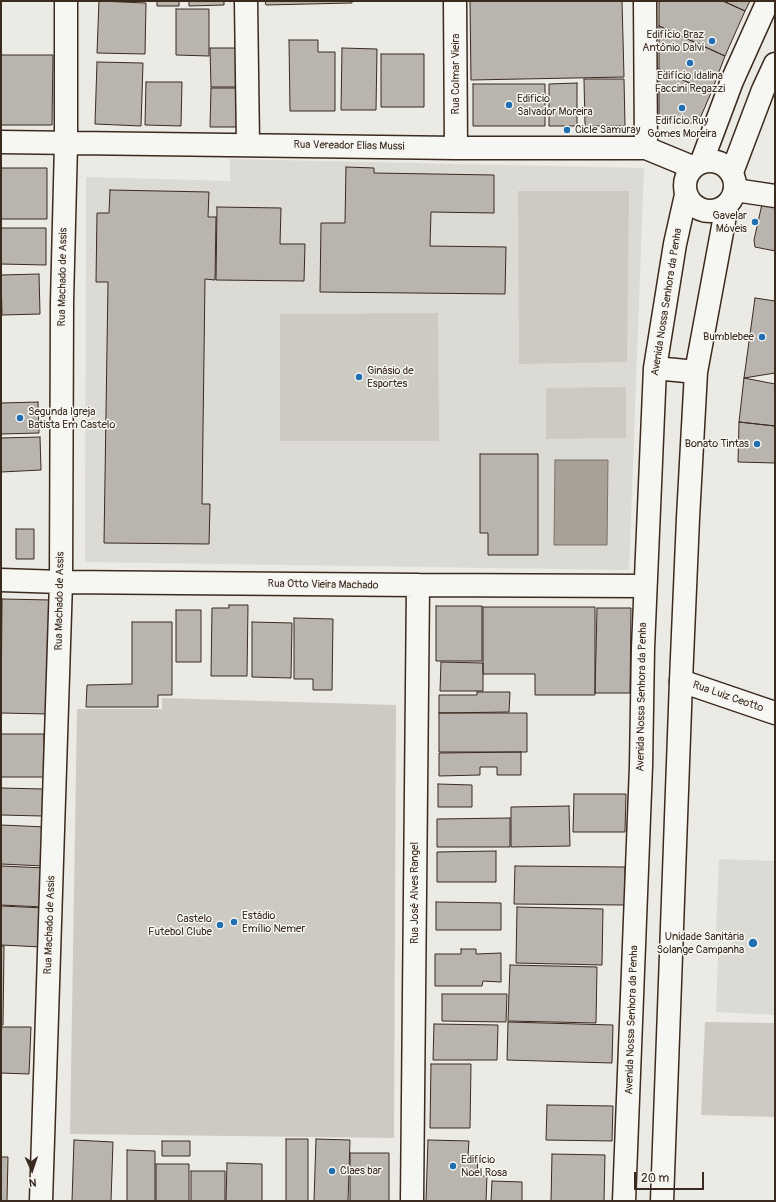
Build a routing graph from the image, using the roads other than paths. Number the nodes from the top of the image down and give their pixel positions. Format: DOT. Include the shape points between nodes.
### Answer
graph roads {
  1 [pos="66,1"];
  2 [pos="246,1"];
  3 [pos="455,1"];
  4 [pos="645,1"];
  5 [pos="768,1"];
  6 [pos="775,64"];
  7 [pos="1,142"];
  8 [pos="66,144"];
  9 [pos="248,145"];
  10 [pos="456,148"];
  11 [pos="646,148"];
  12 [pos="697,164"];
  13 [pos="732,189"];
  14 [pos="686,195"];
  15 [pos="775,196"];
  16 [pos="655,368"];
  17 [pos="696,372"];
  18 [pos="1,580"];
  19 [pos="61,582"];
  20 [pos="418,586"];
  21 [pos="645,586"];
  22 [pos="681,681"];
  23 [pos="775,713"];
  24 [pos="41,1201"];
  25 [pos="412,1201"];
  26 [pos="624,1201"];
  27 [pos="662,1201"];
  1 -- 8 [label="street, Rua Machado de Assis"];
  2 -- 9 [label="street"];
  3 -- 10 [label="street, Rua Colmar Vieira"];
  4 -- 11 [label="street"];
  5 -- 12 [label="street"];
  6 -- 13 [label="street" via="763,90"];
  7 -- 8 [label="street, Rua Vereador Elias Mussi"];
  8 -- 9 [label="street, Rua Vereador Elias Mussi"];
  8 -- 19 [label="street, Rua Machado de Assis" via="62,302"];
  9 -- 10 [label="street, Rua Vereador Elias Mussi"];
  10 -- 11 [label="street, Rua Vereador Elias Mussi"];
  11 -- 12 [label="street, Rua Vereador Elias Mussi"];
  12 -- 13 [label="street" via="719,161"];
  12 -- 14 [label="street" via="685,180"];
  13 -- 14 [label="street" via="720,209 713,211 697,207"];
  13 -- 15 [label="street"];
  13 -- 17 [label="street"];
  14 -- 16 [label="street, Avenida Nossa Senhora da Penha" via="675,244"];
  16 -- 17 [label="street"];
  16 -- 21 [label="street, Avenida Nossa Senhora da Penha"];
  17 -- 22 [label="street"];
  18 -- 19 [label="street, Rua Otto Vieira Machado"];
  19 -- 20 [label="street, Rua Otto Vieira Machado"];
  19 -- 24 [label="street, Rua Machado de Assis"];
  20 -- 21 [label="street, Rua Otto Vieira Machado"];
  20 -- 25 [label="street, Rua José Alves Rangel"];
  21 -- 26 [label="street, Avenida Nossa Senhora da Penha" via="641,766"];
  22 -- 23 [label="street, Rua Luiz Ceotto"];
  22 -- 27 [label="street"];
}
